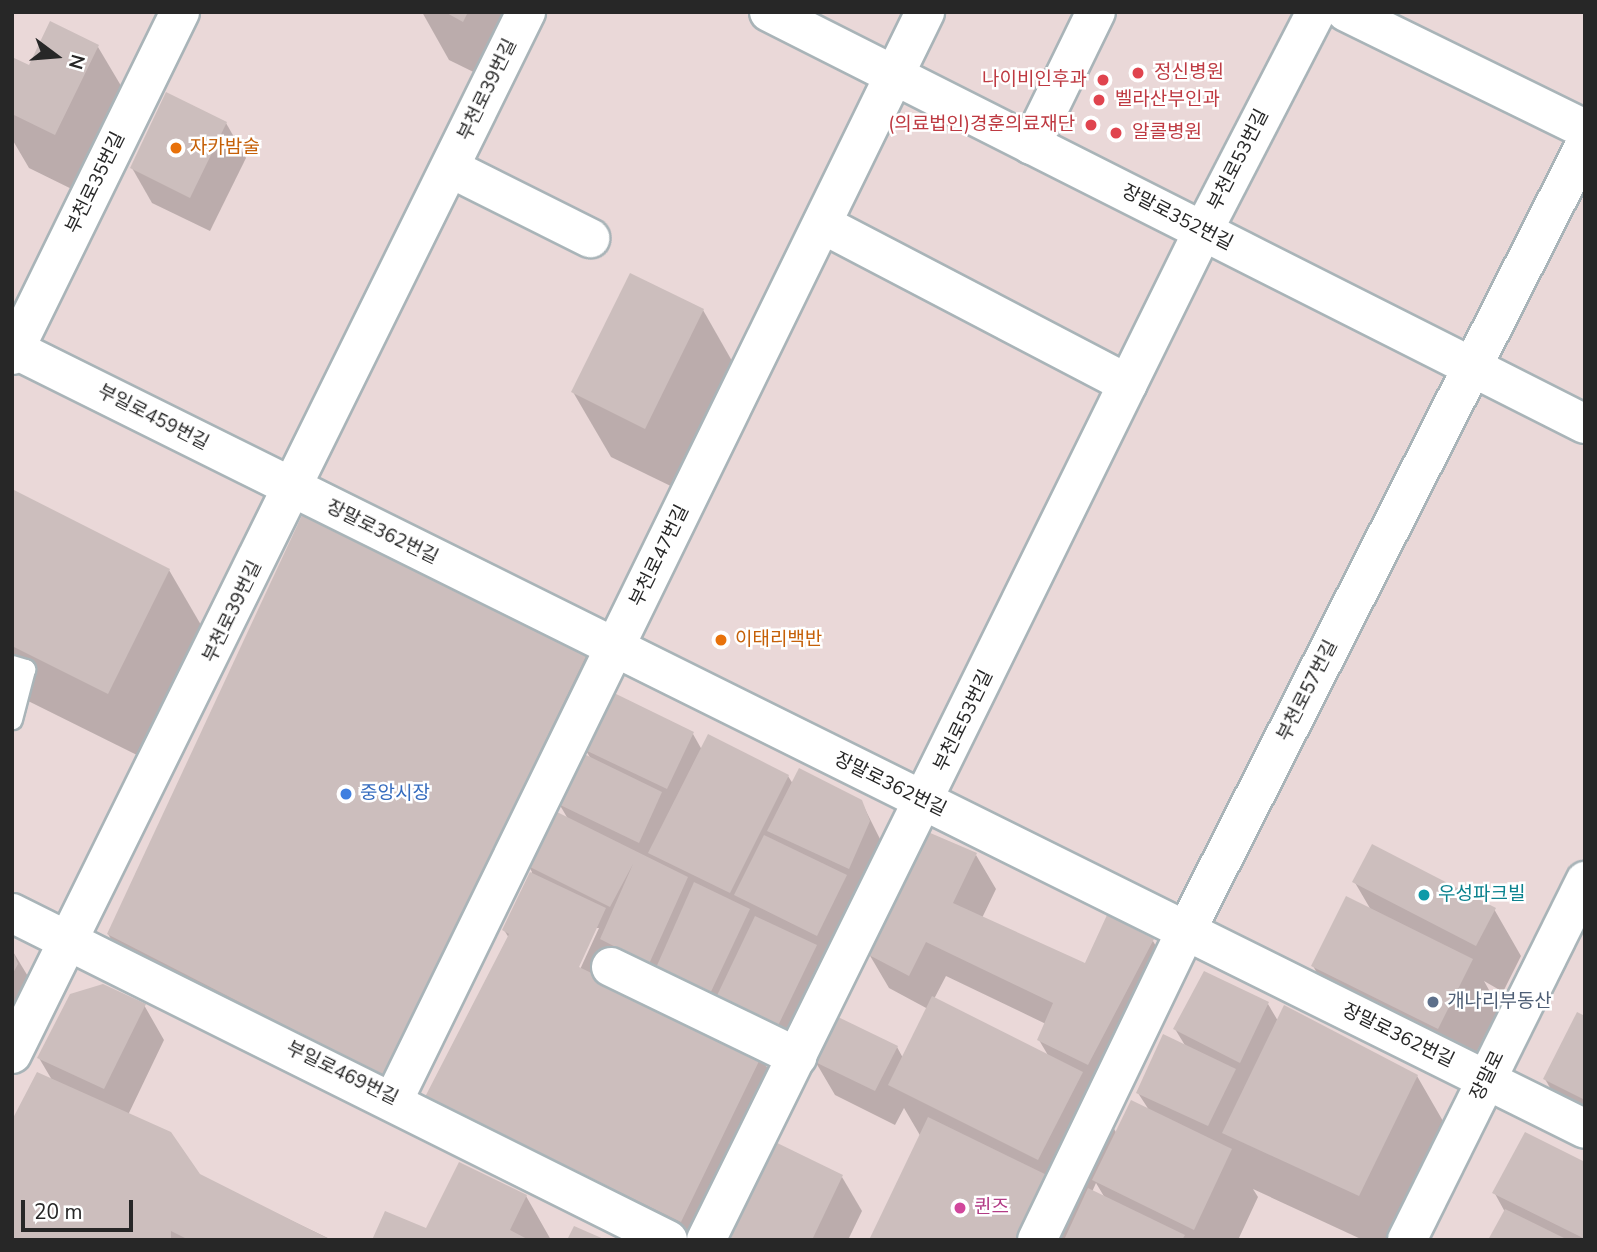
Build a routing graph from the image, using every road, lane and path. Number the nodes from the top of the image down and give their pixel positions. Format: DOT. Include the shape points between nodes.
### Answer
graph roads {
  1 [pos="180,12"];
  2 [pos="526,12"];
  3 [pos="769,12"];
  4 [pos="925,12"];
  5 [pos="1096,12"];
  6 [pos="1316,12"];
  7 [pos="1346,12"];
  8 [pos="894,75"];
  9 [pos="1585,129"];
  10 [pos="1031,145"];
  11 [pos="1585,145"];
  12 [pos="450,168"];
  13 [pos="822,224"];
  14 [pos="1203,231"];
  15 [pos="590,238"];
  16 [pos="13,351"];
  17 [pos="1473,368"];
  18 [pos="1128,384"];
  19 [pos="1585,424"];
  20 [pos="293,489"];
  21 [pos="615,649"];
  22 [pos="12,665"];
  23 [pos="12,719"];
  24 [pos="925,802"];
  25 [pos="1579,905"];
  26 [pos="12,913"];
  27 [pos="1186,931"];
  28 [pos="70,940"];
  29 [pos="611,967"];
  30 [pos="12,1054"];
  31 [pos="797,1057"];
  32 [pos="1486,1081"];
  33 [pos="394,1099"];
  34 [pos="1585,1129"];
  35 [pos="668,1240"];
  36 [pos="706,1240"];
  37 [pos="1037,1240"];
  38 [pos="1407,1240"];
  1 -- 16 [label="street, 부천로35번길"];
  2 -- 12 [label="street, 부천로39번길"];
  3 -- 8 [label="street, 장말로352번길"];
  4 -- 8 [label="street, 부천로47번길"];
  5 -- 10 [label="street"];
  6 -- 14 [label="street, 부천로53번길"];
  7 -- 9 [label="street"];
  8 -- 10 [label="street, 장말로352번길"];
  8 -- 13 [label="street, 부천로47번길"];
  10 -- 14 [label="street, 장말로352번길"];
  11 -- 17 [label="street, 부천로57번길"];
  12 -- 15 [label="street"];
  12 -- 20 [label="street, 부천로39번길"];
  13 -- 18 [label="street"];
  13 -- 21 [label="street, 부천로47번길"];
  14 -- 17 [label="street, 장말로352번길"];
  14 -- 18 [label="street, 부천로53번길"];
  16 -- 20 [label="street, 부일로459번길"];
  17 -- 19 [label="street, 장말로352번길"];
  17 -- 27 [label="street, 부천로57번길"];
  18 -- 24 [label="street, 부천로53번길"];
  20 -- 21 [label="street, 장말로362번길"];
  20 -- 28 [label="street, 부천로39번길"];
  21 -- 24 [label="street, 장말로362번길"];
  21 -- 33 [label="street, 부천로47번길"];
  22 -- 23 [label="lane" via="25,669"];
  24 -- 27 [label="street, 장말로362번길"];
  24 -- 31 [label="street, 부천로53번길"];
  25 -- 32 [label="street, 장말로"];
  26 -- 28 [label="street, 부일로469번길"];
  27 -- 32 [label="street, 장말로362번길"];
  27 -- 37 [label="street, 부천로57번길"];
  28 -- 30 [label="street, 부천로39번길"];
  28 -- 33 [label="street, 부일로469번길"];
  29 -- 31 [label="street"];
  31 -- 36 [label="street, 부천로53번길"];
  32 -- 34 [label="street, 장말로362번길"];
  32 -- 38 [label="street, 장말로"];
  33 -- 35 [label="street, 부일로469번길"];
}
